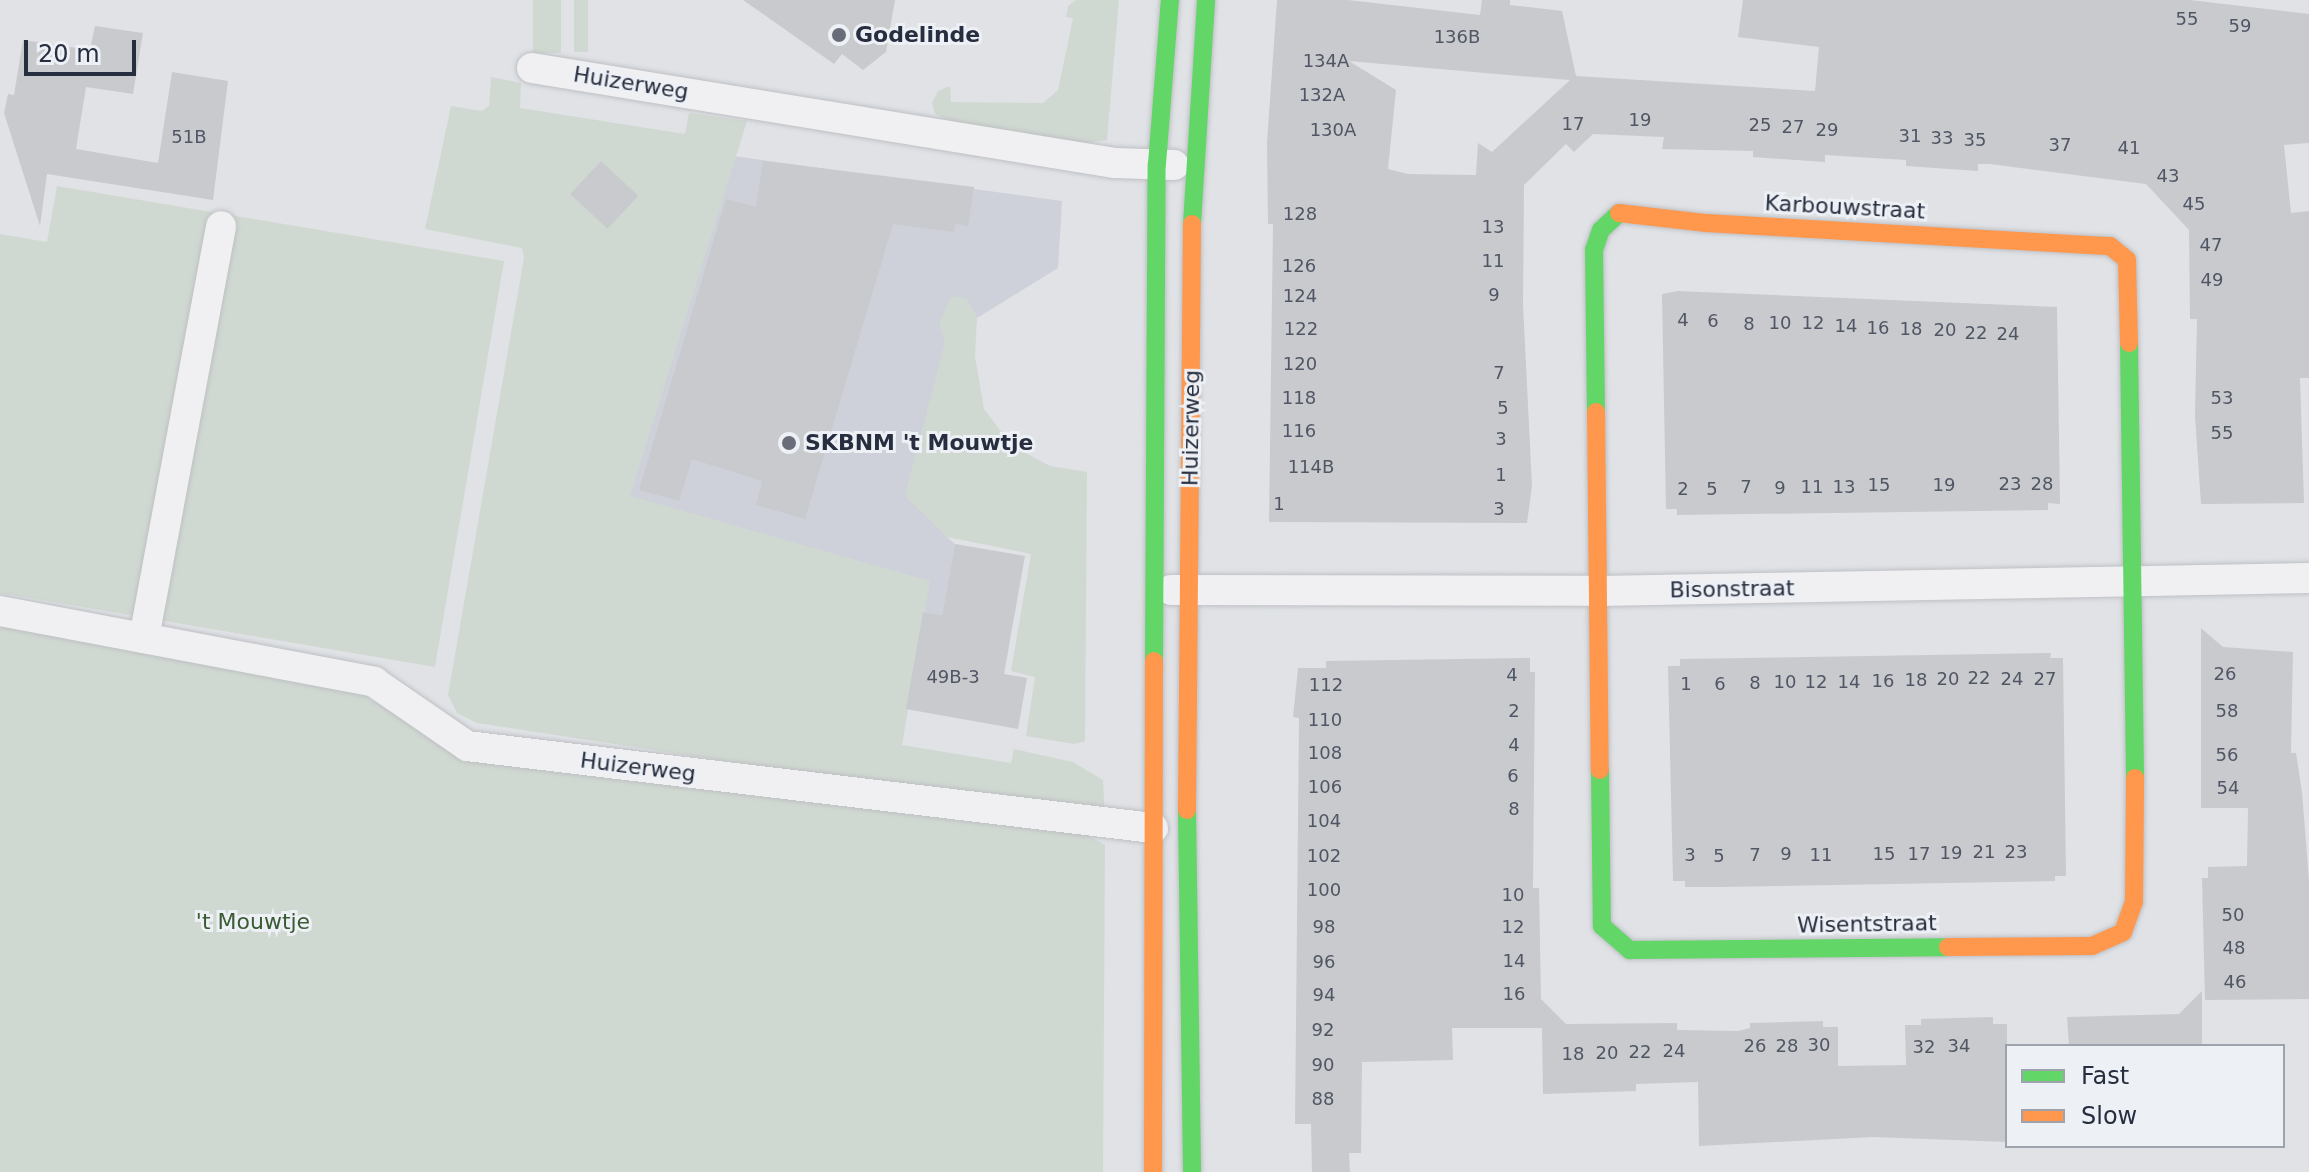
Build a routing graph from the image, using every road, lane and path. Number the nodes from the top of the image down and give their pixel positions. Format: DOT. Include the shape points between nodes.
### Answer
graph roads {
  1 [pos="1170,0"];
  2 [pos="1206,0"];
  3 [pos="532,68"];
  4 [pos="1157,164"];
  5 [pos="1192,165"];
  6 [pos="221,226"];
  7 [pos="2309,578"];
  8 [pos="2136,584"];
  9 [pos="1155,590"];
  10 [pos="1189,590"];
  11 [pos="1599,591"];
  12 [pos="0,611"];
  13 [pos="144,638"];
  14 [pos="1153,828"];
  15 [pos="1153,1172"];
  16 [pos="1192,1172"];
  1 -- 4 [label="street, Huizerweg"];
  2 -- 5 [label="street, Huizerweg"];
  3 -- 4 [label="street, Huizerweg" via="1115,163"];
  4 -- 5 [label="street, Huizerweg"];
  4 -- 9 [label="street, Huizerweg"];
  5 -- 10 [label="street, Huizerweg"];
  6 -- 13 [label="street"];
  7 -- 8 [label="street, Bisonstraat"];
  8 -- 11 [label="street, Bisonstraat"];
  8 -- 11 [label="street, Wisentstraat" via="2134,902 2123,932 2092,946 1630,950 1602,926"];
  8 -- 11 [label="street, Karbouwstraat" via="2127,260 2110,246 1706,223 1619,213 1601,230 1594,250"];
  9 -- 10 [label="street, Bisonstraat"];
  9 -- 14 [label="street, Huizerweg"];
  10 -- 11 [label="street, Bisonstraat"];
  10 -- 16 [label="street, Huizerweg"];
  12 -- 13 [label="street, Huizerweg"];
  13 -- 14 [label="street, Huizerweg" via="374,682 467,746"];
  14 -- 15 [label="street, Huizerweg"];
}
